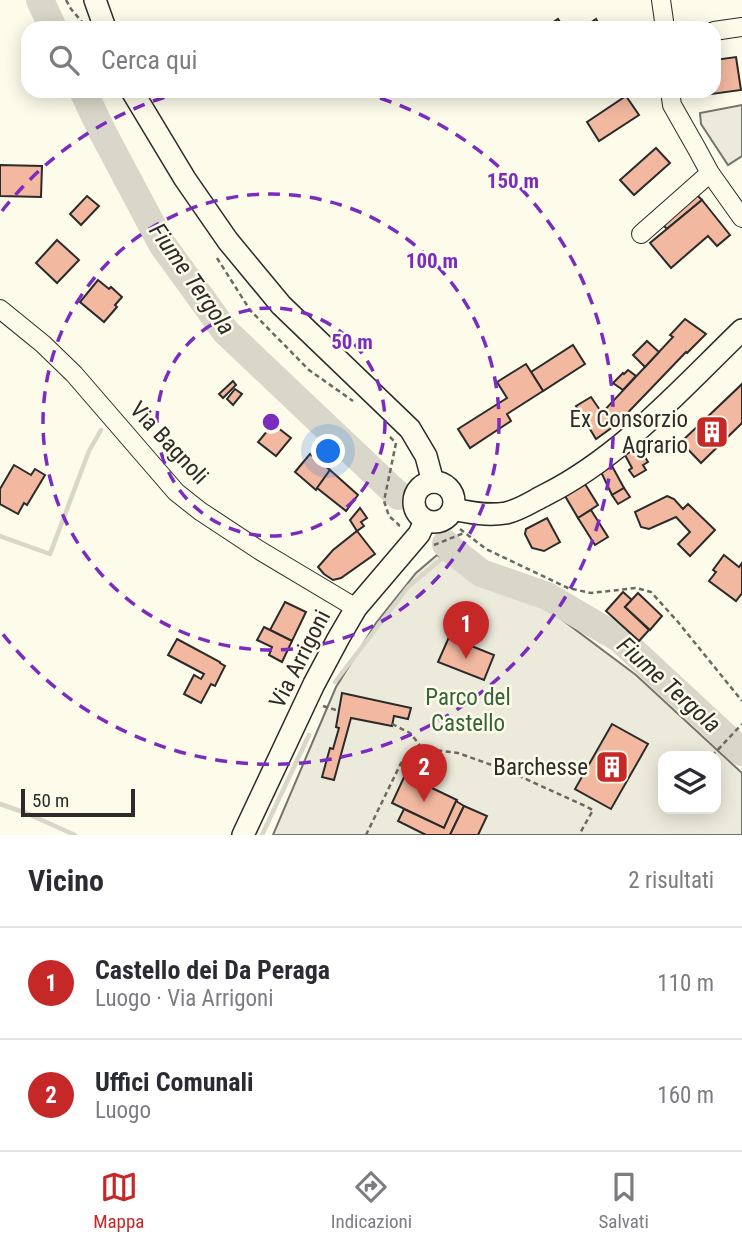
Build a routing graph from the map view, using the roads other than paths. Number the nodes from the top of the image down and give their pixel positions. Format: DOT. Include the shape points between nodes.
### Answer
graph roads {
  1 [pos="95,0"];
  2 [pos="661,0"];
  3 [pos="94,21"];
  4 [pos="664,21"];
  5 [pos="742,27"];
  6 [pos="721,30"];
  7 [pos="136,98"];
  8 [pos="671,98"];
  9 [pos="710,173"];
  10 [pos="742,218"];
  11 [pos="641,234"];
  12 [pos="0,309"];
  13 [pos="742,330"];
  14 [pos="433,482"];
  15 [pos="453,509"];
  16 [pos="425,521"];
  17 [pos="356,608"];
  18 [pos="243,835"];
  1 -- 3 [label="main road"];
  2 -- 4 [label="street"];
  5 -- 6 [label="street"];
  7 -- 14 [label="main road" via="228,241 281,305 410,429 426,456"];
  8 -- 9 [label="street"];
  9 -- 10 [label="street"];
  9 -- 11 [label="street"];
  12 -- 17 [label="street, Via Bagnoli" via="74,374 176,492 259,550"];
  13 -- 15 [label="main road" via="640,428 570,483 508,512"];
  14 -- 15 [label="main road" via="450,490"];
  14 -- 16 [label="main road" via="421,486 414,497 415,509"];
  15 -- 16 [label="main road" via="445,519"];
  16 -- 17 [label="main road, Via Arrigoni"];
  17 -- 18 [label="main road, Via Arrigoni" via="314,684"];
}
